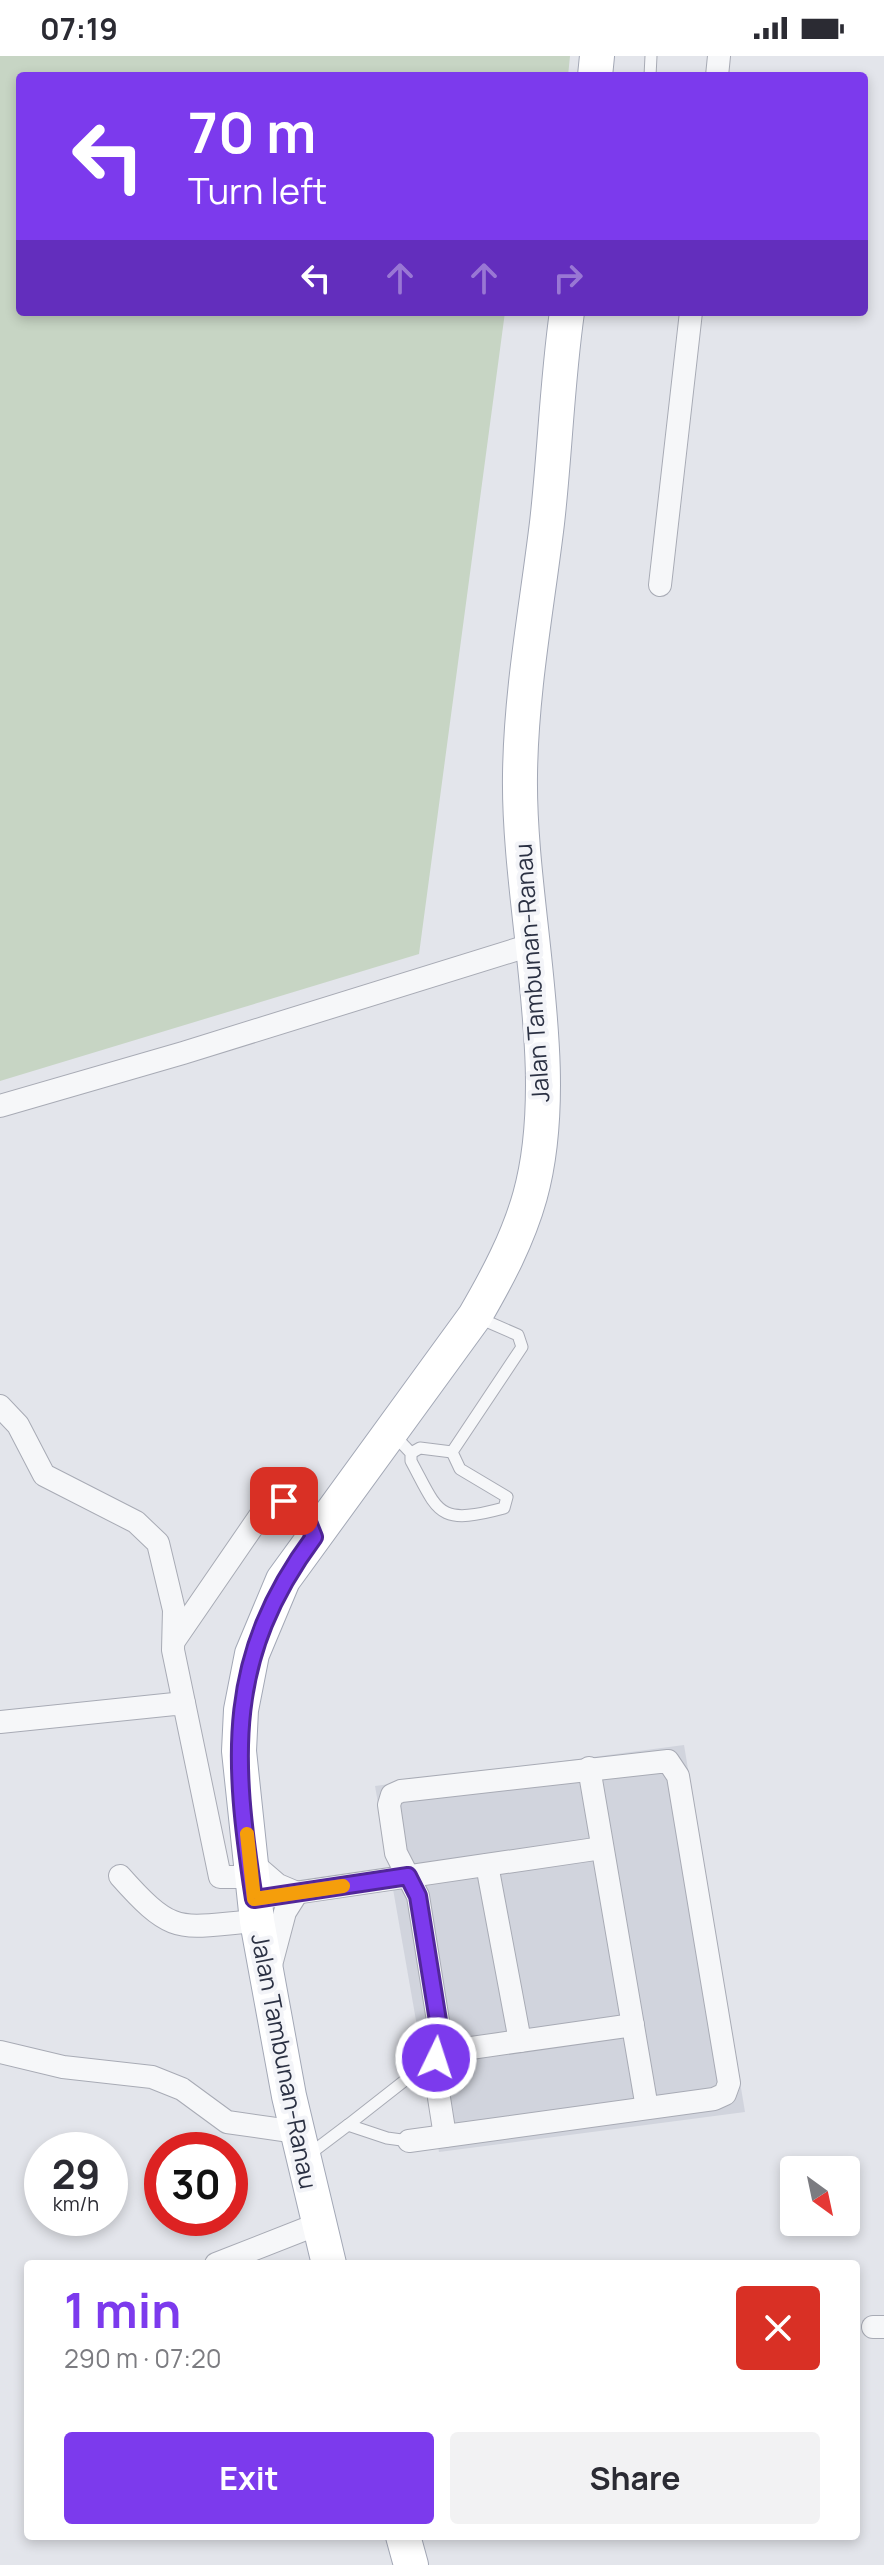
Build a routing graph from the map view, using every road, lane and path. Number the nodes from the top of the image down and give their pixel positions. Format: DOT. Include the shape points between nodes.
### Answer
graph roads {
  1 [pos="567,316"];
  2 [pos="691,316"];
  3 [pos="660,585"];
  4 [pos="531,945"];
  5 [pos="0,1106"];
  6 [pos="475,1316"];
  7 [pos="0,1406"];
  8 [pos="401,1443"];
  9 [pos="452,1452"];
  10 [pos="314,1537"];
  11 [pos="174,1641"];
  12 [pos="184,1703"];
  13 [pos="0,1722"];
  14 [pos="589,1768"];
  15 [pos="602,1848"];
  16 [pos="487,1865"];
  17 [pos="120,1876"];
  18 [pos="408,1876"];
  19 [pos="253,1889"];
  20 [pos="297,1893"];
  21 [pos="268,1986"];
  22 [pos="633,2025"];
  23 [pos="520,2041"];
  24 [pos="0,2052"];
  25 [pos="443,2052"];
  26 [pos="647,2108"];
  27 [pos="348,2125"];
  28 [pos="445,2136"];
  29 [pos="409,2141"];
  30 [pos="300,2146"];
  31 [pos="318,2224"];
  32 [pos="246,2258"];
  33 [pos="328,2260"];
  34 [pos="404,2540"];
  35 [pos="411,2565"];
  1 -- 4 [label="main road, Jalan Tambunan-Ranau" via="521,727 520,828"];
  2 -- 3 [label="street"];
  4 -- 5 [label="street"];
  4 -- 6 [label="main road, Jalan Tambunan-Ranau" via="541,1051 538,1153 522,1224"];
  6 -- 8 [label="main road, Jalan Tambunan-Ranau"];
  6 -- 9 [label="lane" via="518,1335 522,1347"];
  7 -- 11 [label="street" via="18,1425 44,1475 136,1522 158,1543 174,1610"];
  8 -- 9 [label="lane"];
  8 -- 9 [label="lane" via="441,1512 504,1508 507,1497 460,1469"];
  8 -- 10 [label="main road, Jalan Tambunan-Ranau"];
  10 -- 11 [label="street" via="302,1507 273,1503"];
  10 -- 19 [label="main road, Jalan Tambunan-Ranau" via="271,1601 245,1686 239,1751"];
  11 -- 12 [label="street"];
  12 -- 13 [label="street"];
  12 -- 19 [label="street" via="220,1877"];
  14 -- 15 [label="street"];
  14 -- 18 [label="street" via="396,1793 389,1805 396,1853"];
  14 -- 26 [label="street" via="662,1760 678,1776 728,2088 714,2099"];
  15 -- 16 [label="street"];
  15 -- 22 [label="street"];
  16 -- 18 [label="street"];
  16 -- 23 [label="street"];
  17 -- 19 [label="street" via="152,1912 170,1923 191,1926"];
  18 -- 20 [label="street"];
  18 -- 25 [label="street" via="418,1896"];
  19 -- 20 [label="street"];
  19 -- 20 [label="street" via="262,1874"];
  19 -- 21 [label="main road, Jalan Tambunan-Ranau"];
  20 -- 21 [label="street" via="285,1912"];
  21 -- 30 [label="main road, Jalan Tambunan-Ranau"];
  22 -- 23 [label="street"];
  22 -- 26 [label="street"];
  23 -- 25 [label="street"];
  24 -- 30 [label="street" via="63,2067 152,2077 182,2089 227,2122"];
  25 -- 27 [label="lane"];
  25 -- 28 [label="street" via="434,2066"];
  26 -- 28 [label="street"];
  27 -- 29 [label="lane"];
  27 -- 30 [label="lane"];
  28 -- 29 [label="street"];
  30 -- 31 [label="main road, Jalan Tambunan-Ranau"];
  31 -- 32 [label="street"];
  31 -- 33 [label="main road, Jalan Tambunan-Ranau"];
  34 -- 35 [label="main road"];
}
